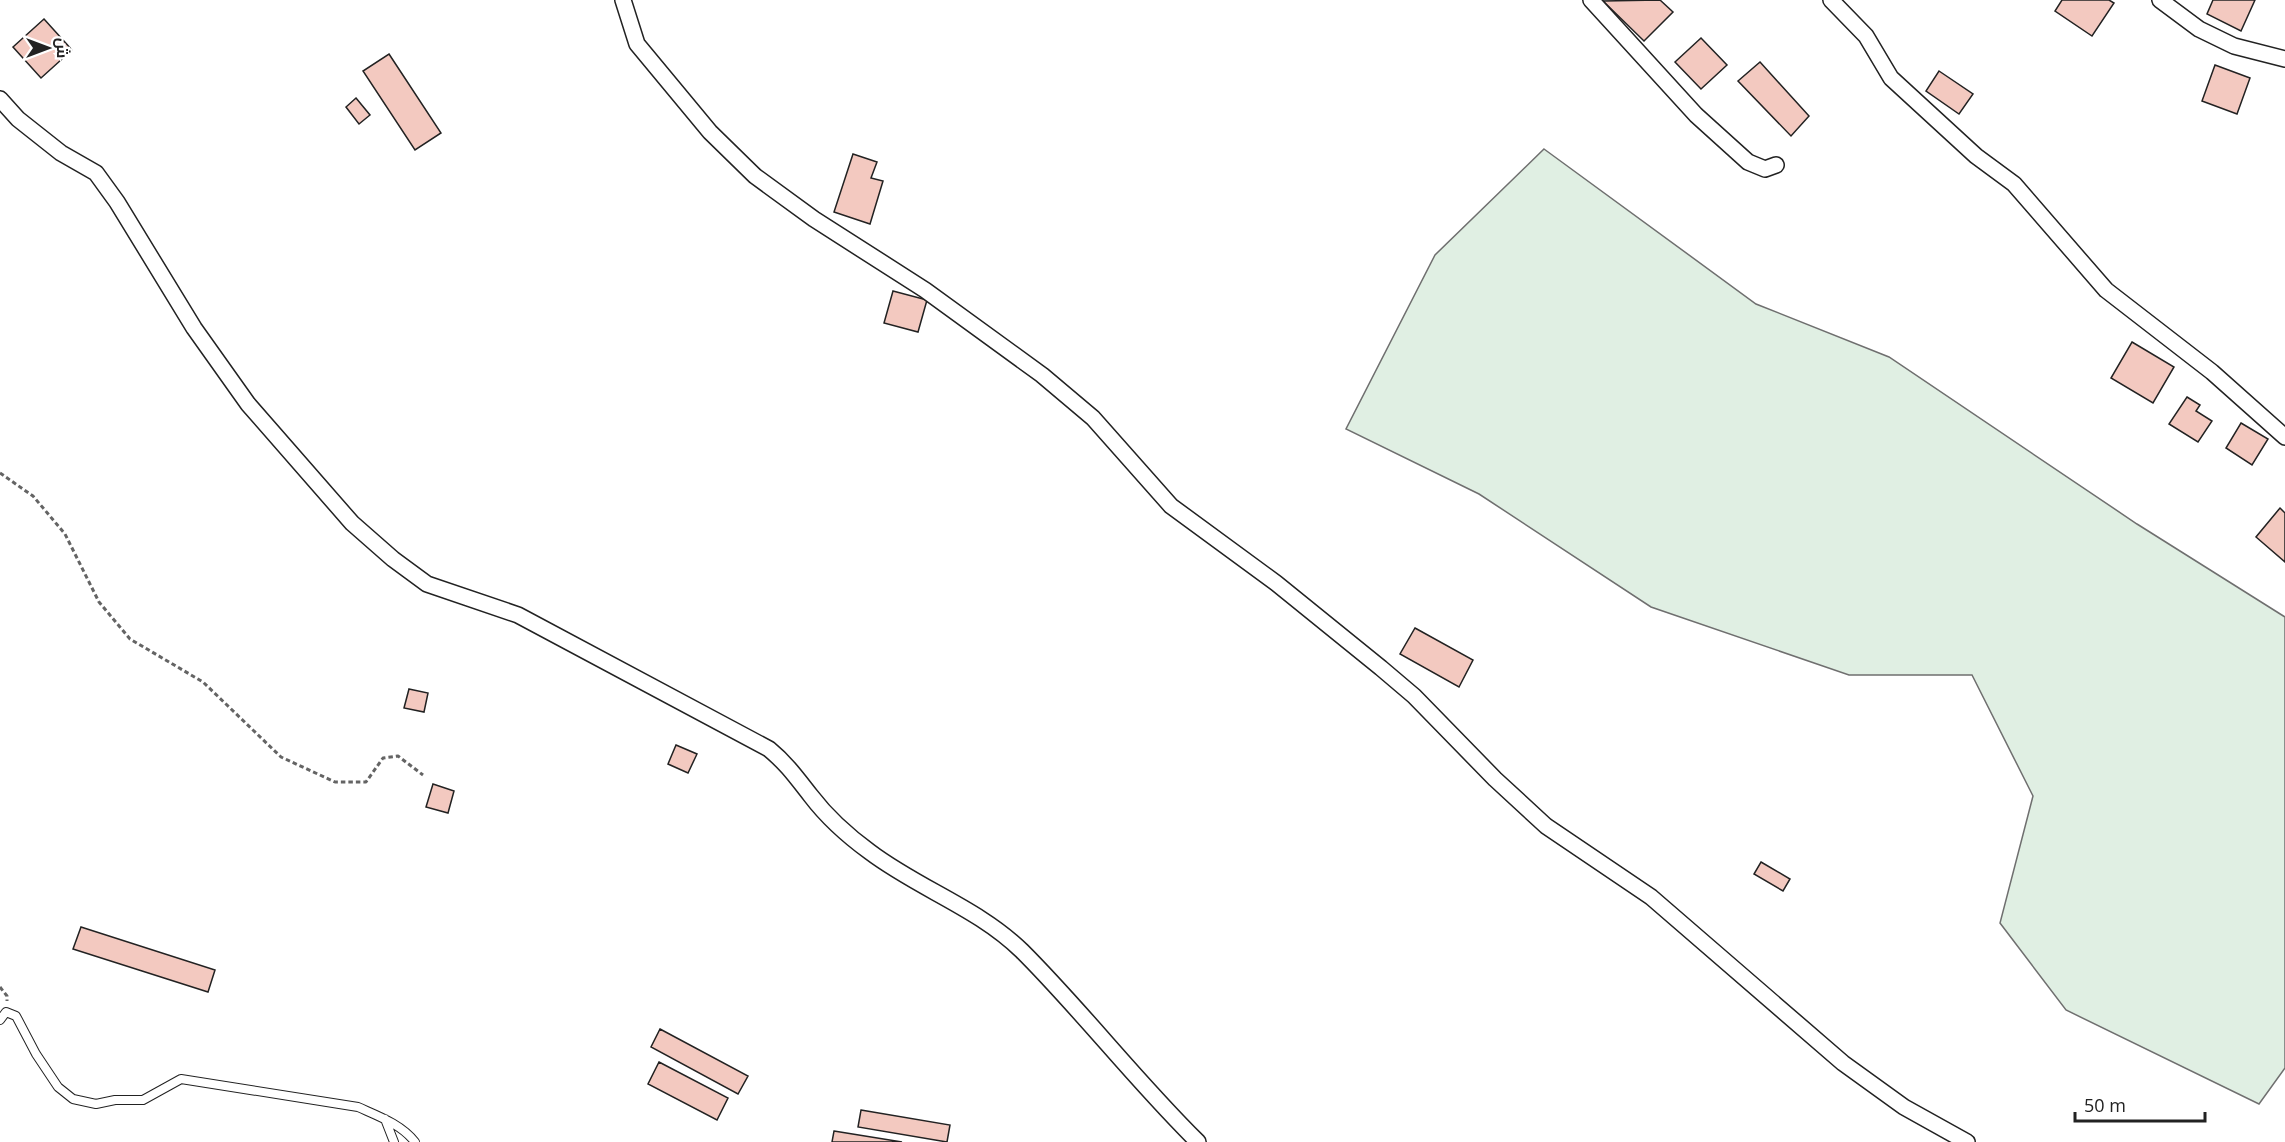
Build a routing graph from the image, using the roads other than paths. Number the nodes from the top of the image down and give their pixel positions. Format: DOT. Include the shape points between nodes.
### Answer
graph roads {
  1 [pos="623,0"];
  2 [pos="1591,0"];
  3 [pos="1831,0"];
  4 [pos="2160,0"];
  5 [pos="2285,59"];
  6 [pos="0,99"];
  7 [pos="1776,165"];
  8 [pos="2285,437"];
  9 [pos="0,1020"];
  10 [pos="385,1119"];
  11 [pos="394,1142"];
  12 [pos="415,1142"];
  13 [pos="1198,1142"];
  14 [pos="1967,1142"];
  1 -- 14 [label="street" via="637,44 710,132 755,176 925,290 1042,375 1093,418 1171,506 1276,583 1389,675 1546,826 1652,897 1844,1064 1904,1107"];
  2 -- 7 [label="street" via="1696,115 1748,162 1764,169"];
  3 -- 8 [label="street" via="1866,36 1891,78 1976,156 2014,184 2106,290 2212,372"];
  4 -- 5 [label="street" via="2199,29 2234,46"];
  6 -- 13 [label="street" via="18,119 61,153 96,173 194,328 248,404 352,523 393,559 427,584 518,615 769,749 791,767 836,824 871,853 981,917 1021,951"];
  9 -- 10 [label="lane" via="6,1012 16,1016 58,1087 73,1099 96,1104 142,1100 181,1079 358,1107"];
  10 -- 11 [label="lane"];
  10 -- 12 [label="lane"];
}
